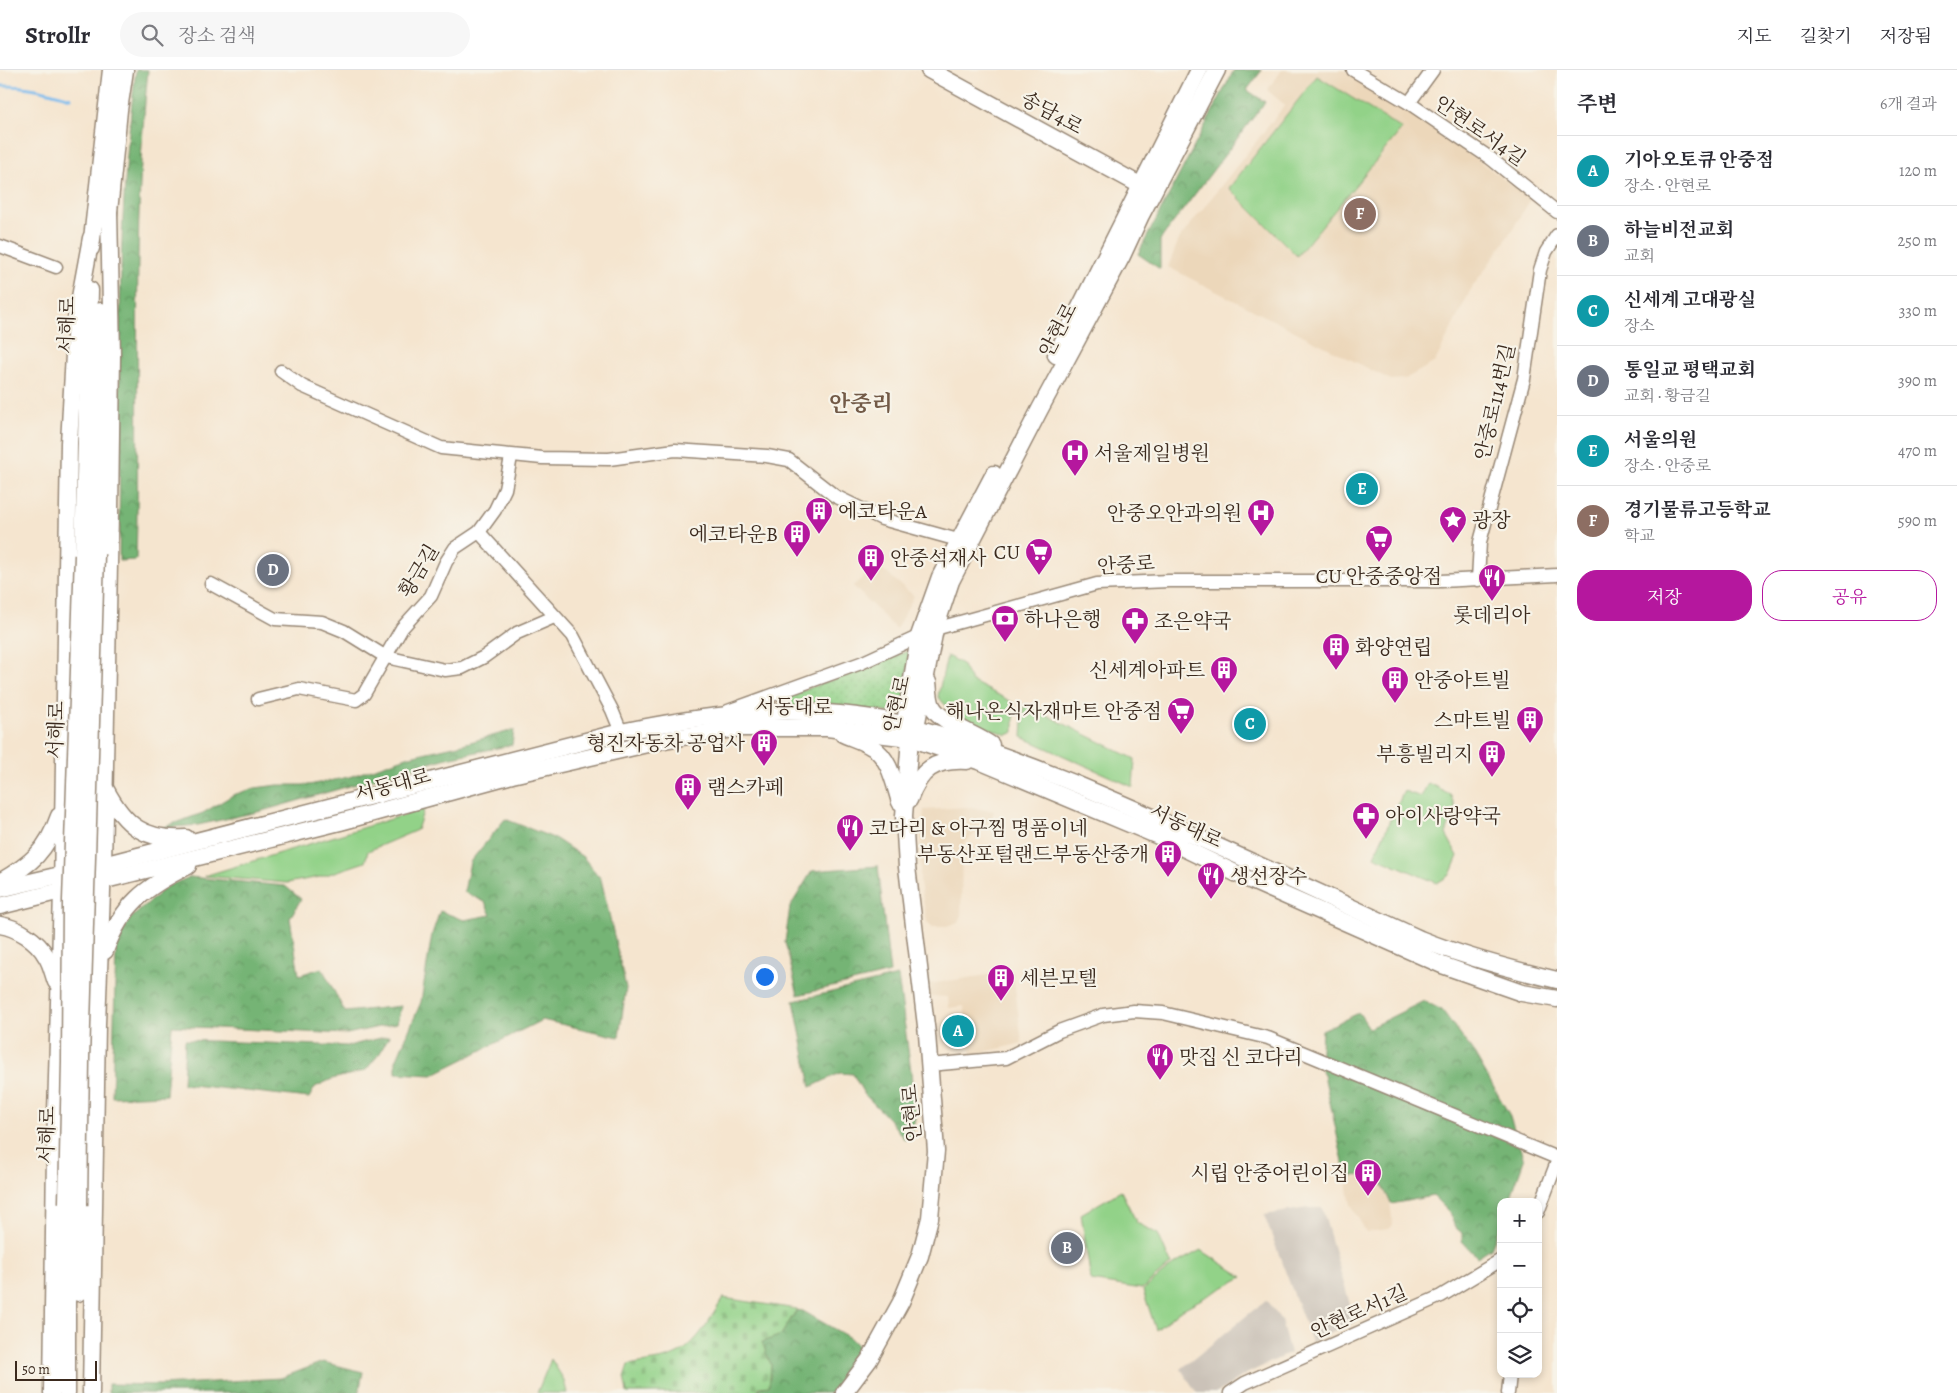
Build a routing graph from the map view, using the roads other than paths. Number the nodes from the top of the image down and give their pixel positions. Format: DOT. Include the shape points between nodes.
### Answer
graph roads {
  1 [pos="111,70"];
  2 [pos="125,70"];
  3 [pos="929,70"];
  4 [pos="946,70"];
  5 [pos="1199,70"];
  6 [pos="1217,70"];
  7 [pos="1353,70"];
  8 [pos="1433,70"];
  9 [pos="1409,103"];
  10 [pos="1150,184"];
  11 [pos="109,211"];
  12 [pos="1557,212"];
  13 [pos="1557,235"];
  14 [pos="91,238"];
  15 [pos="0,246"];
  16 [pos="56,267"];
  17 [pos="280,371"];
  18 [pos="511,456"];
  19 [pos="478,532"];
  20 [pos="958,540"];
  21 [pos="89,555"];
  22 [pos="1557,575"];
  23 [pos="1478,580"];
  24 [pos="211,584"];
  25 [pos="554,616"];
  26 [pos="935,629"];
  27 [pos="919,636"];
  28 [pos="386,657"];
  29 [pos="927,668"];
  30 [pos="258,699"];
  31 [pos="719,714"];
  32 [pos="827,728"];
  33 [pos="910,730"];
  34 [pos="621,732"];
  35 [pos="1006,756"];
  36 [pos="984,763"];
  37 [pos="105,788"];
  38 [pos="63,805"];
  39 [pos="904,816"];
  40 [pos="221,835"];
  41 [pos="216,852"];
  42 [pos="62,873"];
  43 [pos="103,873"];
  44 [pos="0,882"];
  45 [pos="0,889"];
  46 [pos="62,891"];
  47 [pos="0,906"];
  48 [pos="0,925"];
  49 [pos="100,965"];
  50 [pos="1557,980"];
  51 [pos="59,993"];
  52 [pos="1557,999"];
  53 [pos="929,1065"];
  54 [pos="1557,1158"];
  55 [pos="1557,1162"];
  56 [pos="1542,1201"];
  57 [pos="73,1204"];
  58 [pos="1497,1262"];
  59 [pos="1510,1378"];
  60 [pos="52,1393"];
  61 [pos="67,1393"];
  62 [pos="76,1393"];
  63 [pos="91,1393"];
  64 [pos="844,1393"];
  65 [pos="1230,1393"];
  66 [pos="1508,1393"];
  1 -- 14 [label="main road, 서해로"];
  2 -- 11 [label="main road, 서해로"];
  3 -- 10 [label="main road, 송담4로"];
  4 -- 10 [label="main road, 송담4로"];
  5 -- 10 [label="main road, 안현로"];
  6 -- 10 [label="main road, 안현로"];
  7 -- 9 [label="street, 안현로서4길"];
  8 -- 9 [label="street"];
  9 -- 12 [label="street, 안현로서4길" via="1490,158"];
  10 -- 20 [label="main road, 안현로"];
  10 -- 26 [label="main road, 안현로" via="1122,256 951,581"];
  11 -- 21 [label="main road, 서해로"];
  11 -- 37 [label="main road" via="112,355"];
  13 -- 23 [label="street, 안중로114번길" via="1540,270 1524,379 1480,542"];
  14 -- 21 [label="main road, 서해로"];
  14 -- 38 [label="main road" via="76,318 69,443"];
  15 -- 16 [label="street"];
  17 -- 18 [label="street" via="302,386 441,448"];
  18 -- 19 [label="street, 황금길" via="504,489 495,510"];
  18 -- 20 [label="street" via="609,459 675,450 789,460 835,496 882,519"];
  19 -- 25 [label="street"];
  19 -- 28 [label="street, 황금길" via="456,548 431,596 402,628"];
  20 -- 27 [label="main road, 안현로" via="940,577"];
  21 -- 57 [label="main road, 서해로, bridge" via="81,1059"];
  22 -- 23 [label="street, 안중로"];
  23 -- 26 [label="street, 안중로" via="1117,582 1097,584"];
  24 -- 28 [label="street" via="275,619 322,622 344,631"];
  25 -- 28 [label="street" via="517,633 462,668 445,670"];
  25 -- 34 [label="street" via="573,636"];
  26 -- 27 [label="street, 안중로"];
  26 -- 29 [label="main road, 안현로"];
  27 -- 31 [label="street, 안중로" via="861,663"];
  27 -- 33 [label="main road, 안현로"];
  28 -- 30 [label="street, 황금길" via="364,694 356,700 299,689"];
  29 -- 33 [label="main road, 안현로"];
  29 -- 35 [label="main road" via="936,712"];
  31 -- 33 [label="main road, 서동대로" via="811,712 858,716"];
  31 -- 34 [label="main road, 서동대로"];
  32 -- 33 [label="main road, 서동대로"];
  32 -- 39 [label="main road" via="873,747 892,773"];
  32 -- 41 [label="main road, 서동대로" via="738,728 669,738"];
  33 -- 35 [label="main road, 서동대로"];
  33 -- 36 [label="main road, 서동대로"];
  33 -- 39 [label="main road, 안현로"];
  34 -- 40 [label="main road, 서동대로"];
  35 -- 50 [label="main road, 서동대로" via="1178,828 1454,953"];
  36 -- 39 [label="main road" via="950,761 924,771"];
  36 -- 52 [label="main road, 서동대로" via="1156,835 1442,966 1522,992"];
  37 -- 40 [label="main road" via="116,809 130,824 145,833 180,838"];
  37 -- 43 [label="main road"];
  38 -- 42 [label="main road"];
  38 -- 44 [label="main road" via="54,831 38,855 30,864"];
  39 -- 53 [label="main road, 안현로" via="906,866"];
  40 -- 43 [label="main road, 서동대로"];
  41 -- 43 [label="main road, 서동대로"];
  41 -- 49 [label="main road" via="173,873 140,895 113,929"];
  42 -- 43 [label="main road, 서동대로"];
  42 -- 45 [label="main road, 서동대로"];
  42 -- 46 [label="main road"];
  43 -- 46 [label="main road, 서동대로"];
  43 -- 49 [label="main road"];
  46 -- 47 [label="main road, 서동대로"];
  46 -- 51 [label="main road"];
  48 -- 51 [label="main road" via="18,930 37,944 46,956"];
  49 -- 63 [label="main road"];
  51 -- 60 [label="main road"];
  53 -- 54 [label="street" via="1006,1058 1059,1031 1103,1014 1163,1013 1268,1038"];
  53 -- 64 [label="main road, 안현로" via="936,1151 930,1218 920,1256 901,1302 869,1360"];
  55 -- 56 [label="street"];
  57 -- 61 [label="main road, 서해로"];
  57 -- 62 [label="main road, 서해로"];
  58 -- 65 [label="street, 안현로서1길" via="1441,1296 1245,1383"];
  59 -- 66 [label="street"];
}
